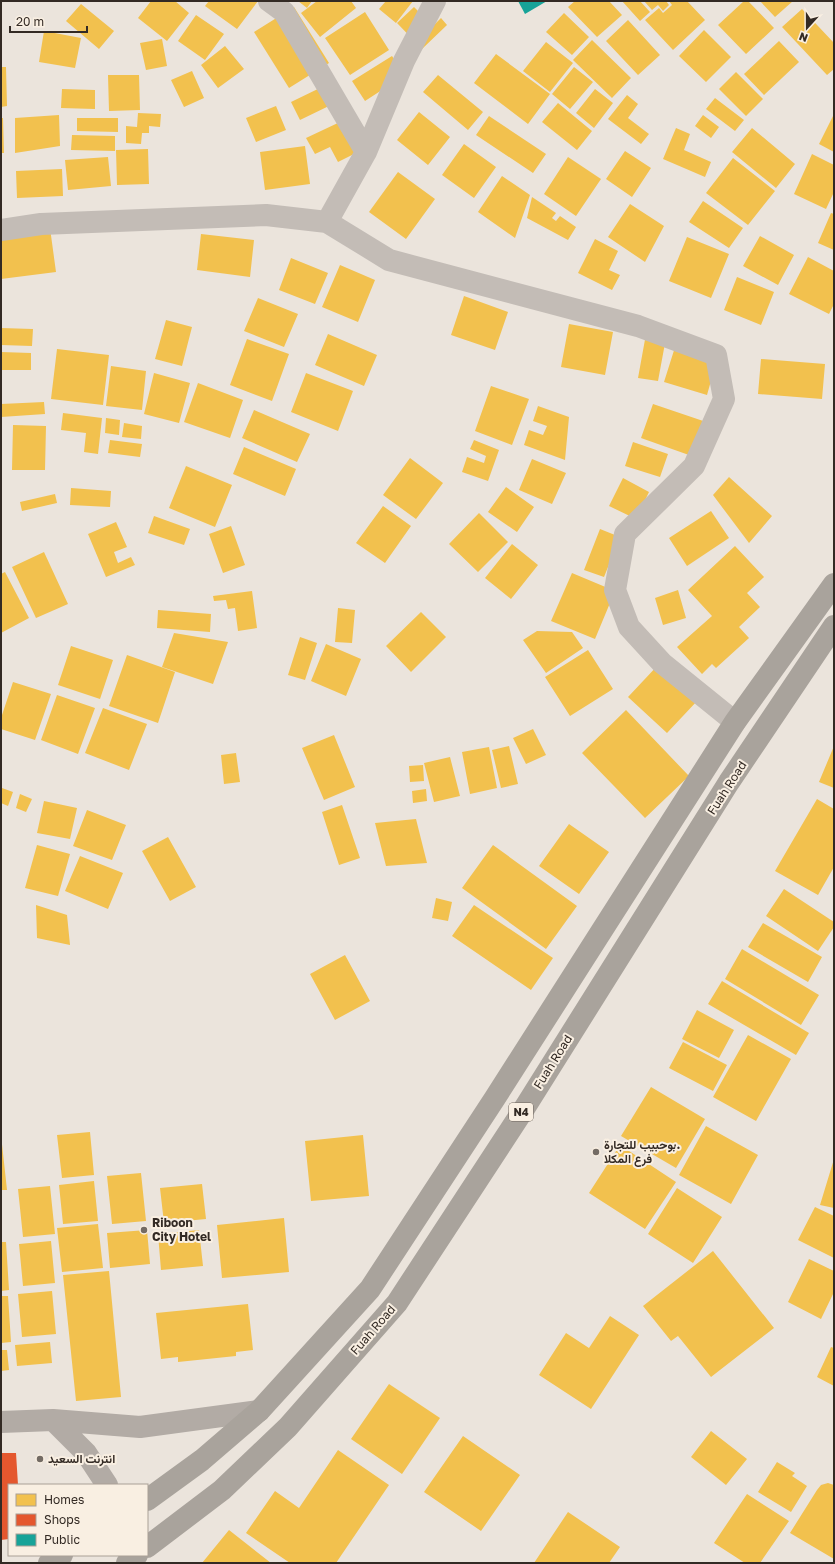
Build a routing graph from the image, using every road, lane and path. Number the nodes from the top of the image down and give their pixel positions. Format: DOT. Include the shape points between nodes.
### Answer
graph roads {
  1 [pos="269,1"];
  2 [pos="436,1"];
  3 [pos="366,152"];
  4 [pos="327,222"];
  5 [pos="1,230"];
  6 [pos="834,584"];
  7 [pos="834,626"];
  8 [pos="735,722"];
  9 [pos="259,1411"];
  10 [pos="53,1420"];
  11 [pos="1,1422"];
  12 [pos="105,1484"];
  13 [pos="148,1499"];
  14 [pos="148,1546"];
  15 [pos="60,1556"];
  16 [pos="49,1563"];
  1 -- 3 [label="street" via="284,12"];
  2 -- 3 [label="street" via="404,61"];
  3 -- 4 [label="street"];
  4 -- 5 [label="street" via="266,215 41,224"];
  4 -- 8 [label="street" via="389,260 638,326 716,355 724,399 694,466 625,534 615,590 630,627 662,663"];
  6 -- 8 [label="highway, N4"];
  7 -- 14 [label="highway, Fuah Road / N4" via="729,782 522,1112 397,1303 288,1427 222,1490"];
  8 -- 9 [label="highway, N4" via="370,1290"];
  9 -- 10 [label="main road" via="140,1427"];
  9 -- 13 [label="highway, N4" via="202,1460"];
  10 -- 11 [label="main road"];
  10 -- 12 [label="main road" via="86,1453"];
  15 -- 16 [label="highway"];
}
